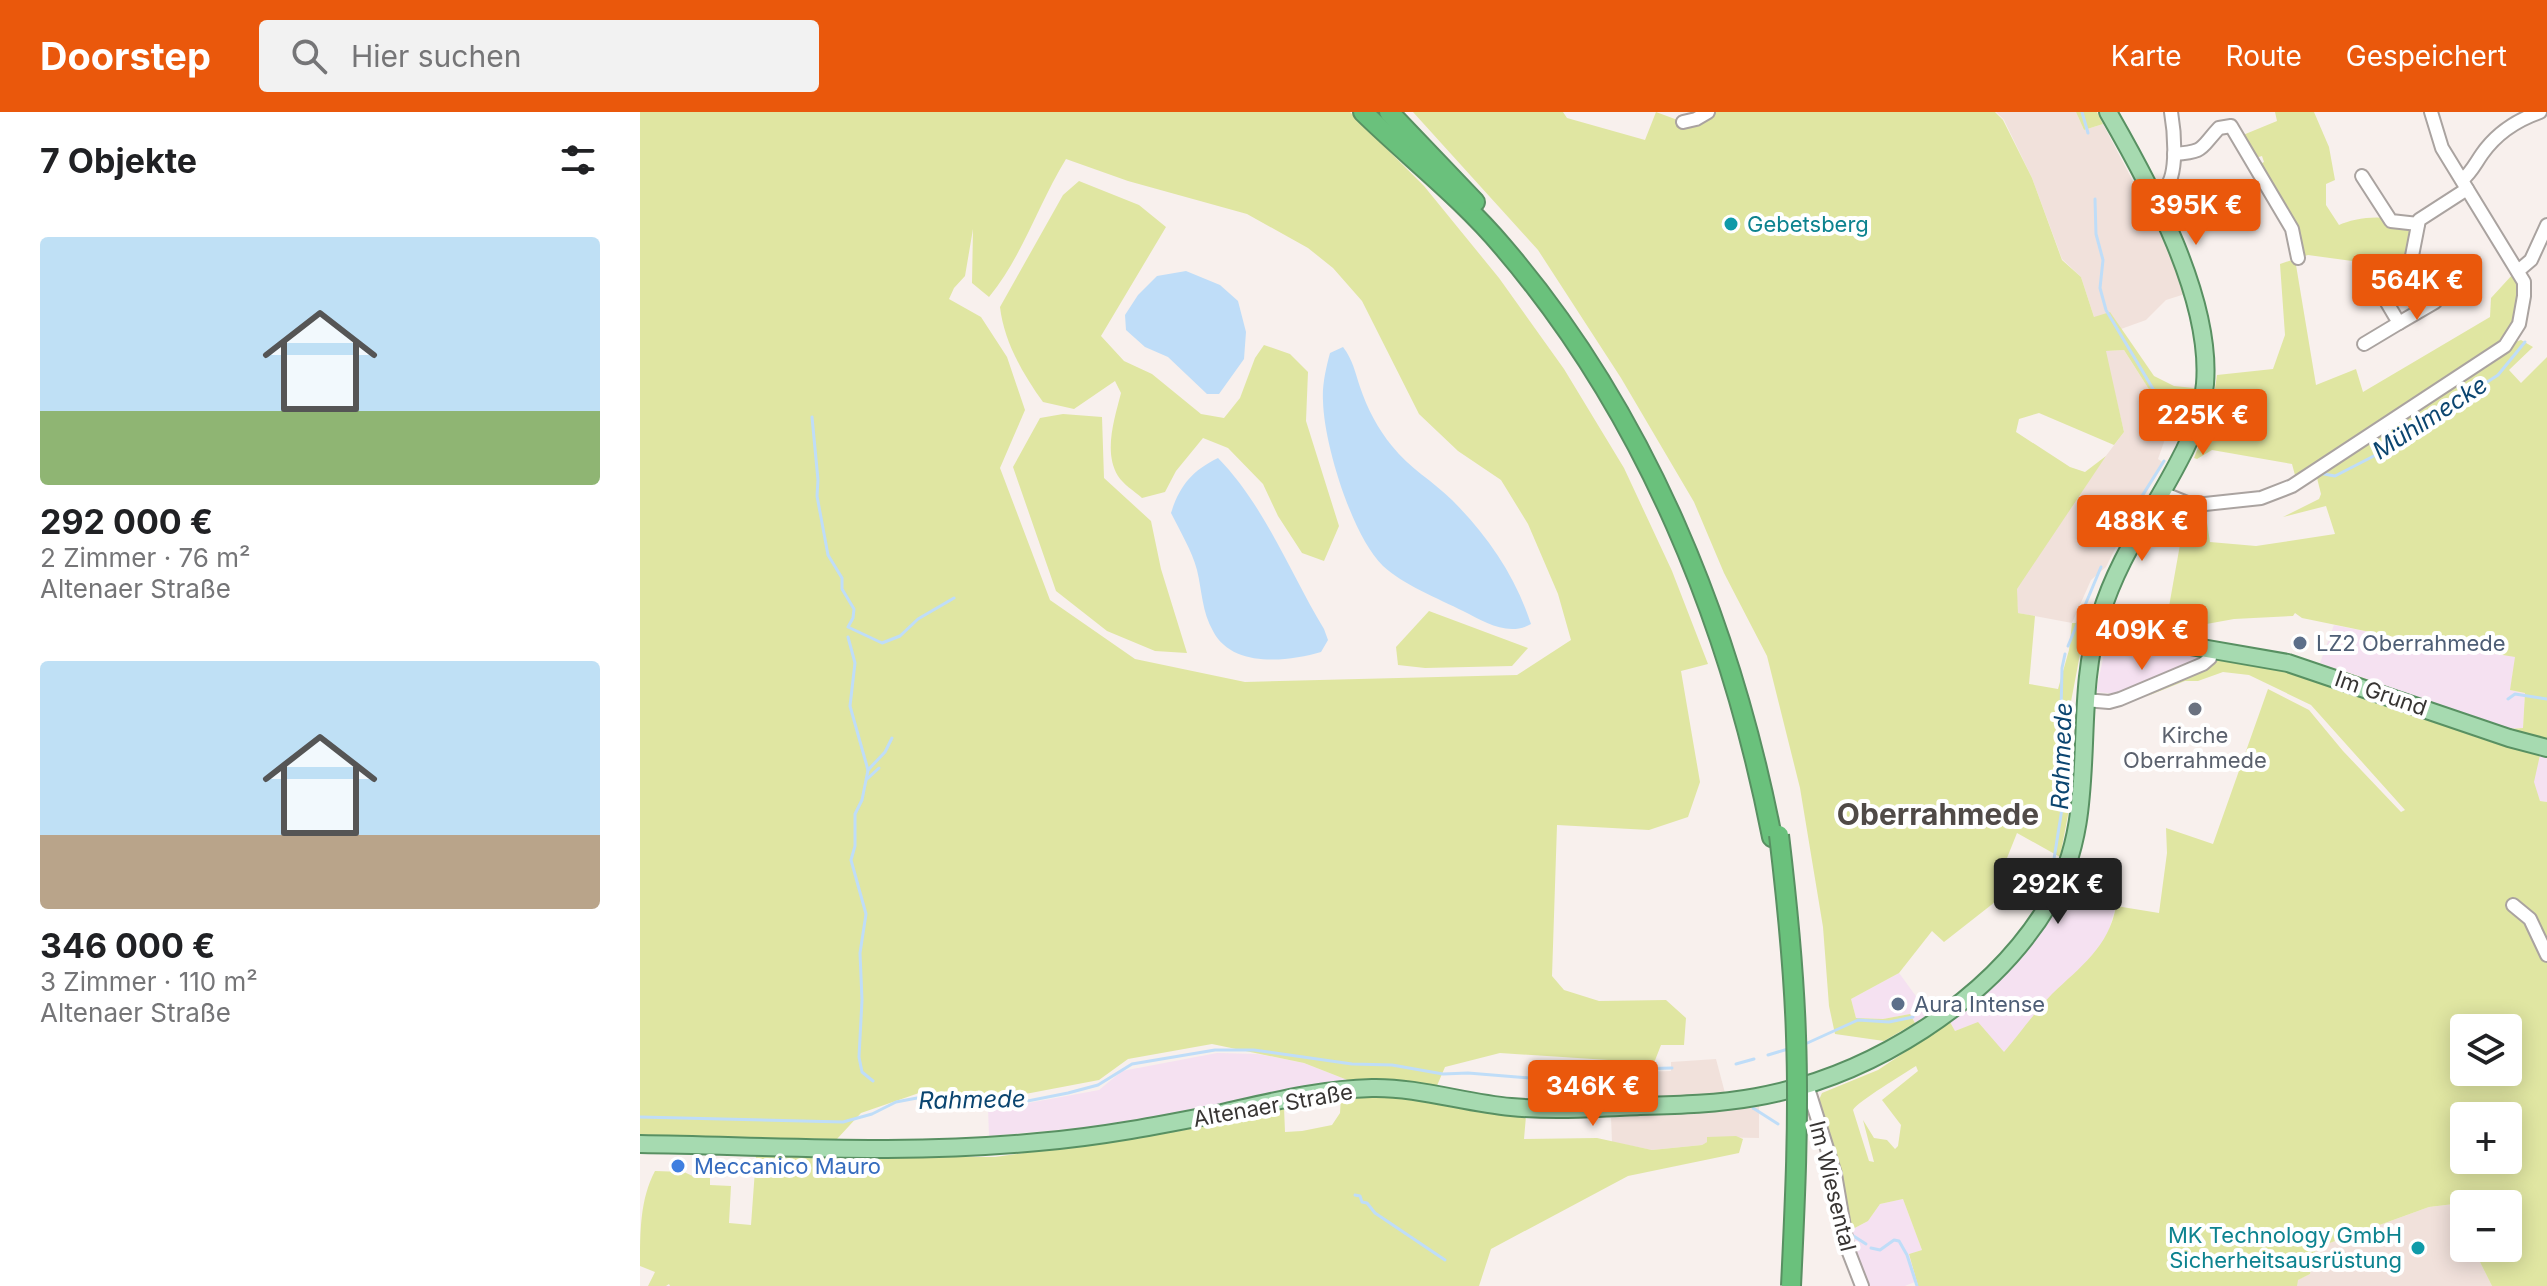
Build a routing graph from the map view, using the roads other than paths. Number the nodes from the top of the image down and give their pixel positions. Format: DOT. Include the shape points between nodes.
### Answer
graph roads {
  1 [pos="1363,112"];
  2 [pos="1389,112"];
  3 [pos="1708,112"];
  4 [pos="2108,112"];
  5 [pos="2171,112"];
  6 [pos="2431,112"];
  7 [pos="2540,112"];
  8 [pos="1683,122"];
  9 [pos="2174,154"];
  10 [pos="2362,176"];
  11 [pos="2465,184"];
  12 [pos="2152,194"];
  13 [pos="2418,224"];
  14 [pos="2547,225"];
  15 [pos="2298,258"];
  16 [pos="2518,271"];
  17 [pos="2373,279"];
  18 [pos="2399,323"];
  19 [pos="2364,344"];
  20 [pos="2160,492"];
  21 [pos="2098,623"];
  22 [pos="2131,632"];
  23 [pos="2211,650"];
  24 [pos="2090,653"];
  25 [pos="2085,700"];
  26 [pos="2547,748"];
  27 [pos="1776,836"];
  28 [pos="2513,905"];
  29 [pos="2547,955"];
  30 [pos="1807,1085"];
  31 [pos="640,1144"];
  32 [pos="1783,1286"];
  33 [pos="1791,1286"];
  34 [pos="1862,1286"];
  1 -- 27 [label="highway" via="1502,245 1605,387 1669,508 1716,621"];
  2 -- 27 [label="highway" via="1525,262 1642,441 1675,508 1742,680"];
  3 -- 8 [label="street"];
  4 -- 12 [label="main road, Altenaer Straße"];
  5 -- 9 [label="street"];
  6 -- 11 [label="street" via="2442,148"];
  7 -- 11 [label="street" via="2497,137"];
  9 -- 12 [label="street" via="2167,185"];
  9 -- 15 [label="street" via="2198,151 2219,128 2231,126 2292,229"];
  10 -- 13 [label="street" via="2391,221"];
  11 -- 13 [label="street"];
  11 -- 16 [label="street"];
  12 -- 20 [label="main road, Altenaer Straße" via="2192,295 2205,364 2195,427"];
  13 -- 18 [label="street" via="2411,261 2435,302"];
  14 -- 16 [label="street" via="2531,260"];
  16 -- 20 [label="street" via="2524,288 2521,315 2505,346 2331,462 2261,498 2187,503"];
  17 -- 18 [label="street"];
  18 -- 19 [label="street"];
  20 -- 21 [label="main road, Altenaer Straße" via="2113,578"];
  21 -- 22 [label="main road, Im Grund"];
  21 -- 24 [label="main road, Altenaer Straße"];
  22 -- 23 [label="main road, Im Grund"];
  22 -- 24 [label="main road"];
  23 -- 25 [label="street" via="2203,664 2140,693 2109,702"];
  23 -- 26 [label="main road, Im Grund" via="2288,663"];
  24 -- 25 [label="main road, Altenaer Straße"];
  25 -- 30 [label="main road, Altenaer Straße" via="2081,813 2073,851 2050,903 1998,968 1928,1026 1872,1060"];
  27 -- 32 [label="highway, bridge" via="1791,1031"];
  27 -- 33 [label="highway, bridge" via="1790,929 1796,1034"];
  28 -- 29 [label="street" via="2530,919"];
  30 -- 31 [label="main road, Altenaer Straße" via="1739,1100 1570,1109 1509,1107 1376,1088 1311,1094 1180,1122 1038,1142 911,1148"];
  30 -- 34 [label="street, Im Wiesental" via="1835,1174 1848,1250"];
}
